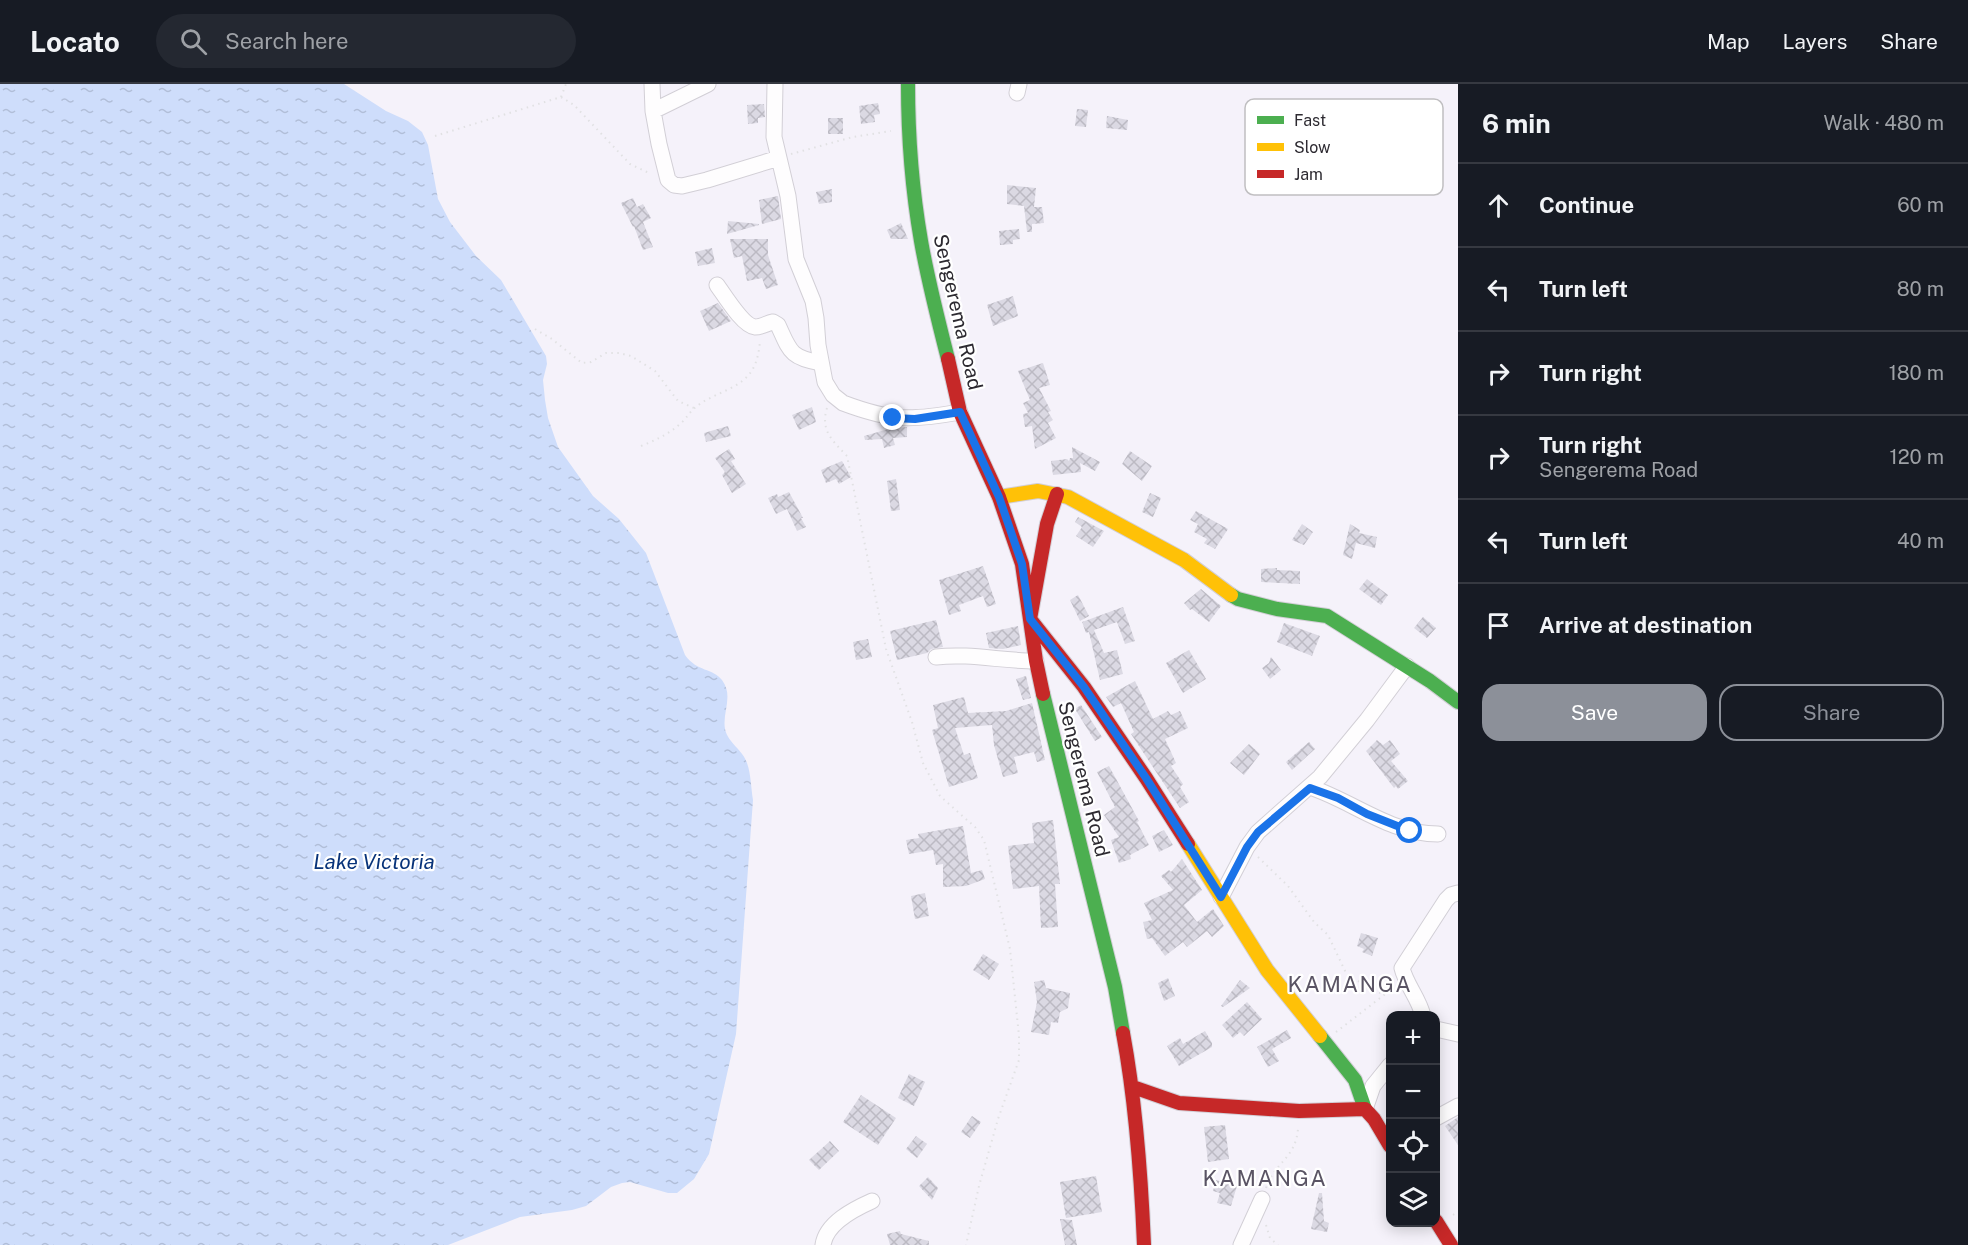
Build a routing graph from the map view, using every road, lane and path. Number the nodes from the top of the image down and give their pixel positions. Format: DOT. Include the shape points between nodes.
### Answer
graph roads {
  1 [pos="566,84"];
  2 [pos="652,84"];
  3 [pos="708,84"];
  4 [pos="775,84"];
  5 [pos="908,84"];
  6 [pos="561,97"];
  7 [pos="654,111"];
  8 [pos="908,129"];
  9 [pos="435,136"];
  10 [pos="779,158"];
  11 [pos="668,180"];
  12 [pos="717,285"];
  13 [pos="762,326"];
  14 [pos="535,328"];
  15 [pos="821,363"];
  16 [pos="833,395"];
  17 [pos="694,408"];
  18 [pos="960,412"];
  19 [pos="641,446"];
  20 [pos="1057,494"];
  21 [pos="999,497"];
  22 [pos="1030,619"];
  23 [pos="936,657"];
  24 [pos="1036,661"];
  25 [pos="1407,666"];
  26 [pos="1458,702"];
  27 [pos="1310,788"];
  28 [pos="1438,834"];
  29 [pos="1247,847"];
  30 [pos="1458,893"];
  31 [pos="1221,897"];
  32 [pos="1402,968"];
  33 [pos="1384,995"];
  34 [pos="1422,1011"];
  35 [pos="1440,1030"];
  36 [pos="1458,1034"];
  37 [pos="1324,1042"];
  38 [pos="1386,1070"];
  39 [pos="1132,1087"];
  40 [pos="1458,1106"];
  41 [pos="1365,1109"];
  42 [pos="1299,1111"];
  43 [pos="1440,1116"];
  44 [pos="1386,1140"];
  45 [pos="1262,1199"];
  46 [pos="872,1202"];
  47 [pos="1440,1227"];
  48 [pos="1448,1240"];
  49 [pos="823,1245"];
  50 [pos="966,1245"];
  51 [pos="1144,1245"];
  52 [pos="1241,1245"];
  53 [pos="1278,1245"];
  54 [pos="1432,1245"];
  1 -- 6 [label="path"];
  2 -- 7 [label="street"];
  3 -- 7 [label="street"];
  4 -- 10 [label="street" via="774,137"];
  5 -- 8 [label="street, Sengerema Road"];
  6 -- 9 [label="path"];
  6 -- 11 [label="path" via="574,105 630,164"];
  7 -- 11 [label="street"];
  8 -- 10 [label="path" via="853,137"];
  8 -- 18 [label="street, Sengerema Road" via="921,241"];
  10 -- 11 [label="street" via="682,186"];
  10 -- 15 [label="street" via="796,260 813,301"];
  12 -- 13 [label="street" via="743,321 749,326"];
  13 -- 15 [label="street" via="769,322 778,325 796,357"];
  13 -- 17 [label="path" via="751,372 741,383"];
  14 -- 17 [label="path" via="582,363 606,353 631,356 655,370 678,401"];
  15 -- 16 [label="street"];
  16 -- 18 [label="street" via="843,403 893,418"];
  16 -- 50 [label="path" via="826,412 827,434 847,456 886,649 931,780 940,796 984,840 1010,949 1019,1060 998,1119"];
  17 -- 19 [label="path" via="671,431"];
  18 -- 21 [label="street, Sengerema Road"];
  20 -- 21 [label="street" via="1038,491"];
  20 -- 22 [label="street" via="1048,519 1038,594"];
  20 -- 25 [label="street" via="1184,560 1238,599 1327,616"];
  21 -- 22 [label="street, Sengerema Road" via="1022,564"];
  22 -- 24 [label="street, Sengerema Road"];
  22 -- 31 [label="street" via="1090,696"];
  23 -- 24 [label="street" via="964,655"];
  24 -- 39 [label="street, Sengerema Road" via="1115,987"];
  25 -- 26 [label="street"];
  25 -- 27 [label="street"];
  27 -- 28 [label="street" via="1404,829"];
  27 -- 29 [label="street" via="1264,826"];
  29 -- 31 [label="street"];
  29 -- 33 [label="path" via="1288,886 1328,935 1347,975"];
  30 -- 32 [label="street" via="1446,900"];
  31 -- 37 [label="street" via="1267,970"];
  32 -- 33 [label="path"];
  32 -- 34 [label="street"];
  33 -- 37 [label="path"];
  35 -- 36 [label="street"];
  37 -- 41 [label="street" via="1355,1080"];
  38 -- 41 [label="street" via="1373,1086"];
  39 -- 42 [label="street" via="1179,1103"];
  39 -- 51 [label="street, Sengerema Road"];
  40 -- 43 [label="street"];
  41 -- 42 [label="street"];
  41 -- 44 [label="street"];
  42 -- 45 [label="path" via="1294,1149 1272,1174"];
  45 -- 52 [label="street"];
  45 -- 53 [label="path" via="1270,1238"];
  46 -- 49 [label="street" via="840,1220 828,1231"];
  47 -- 48 [label="street"];
  48 -- 54 [label="street"];
}
